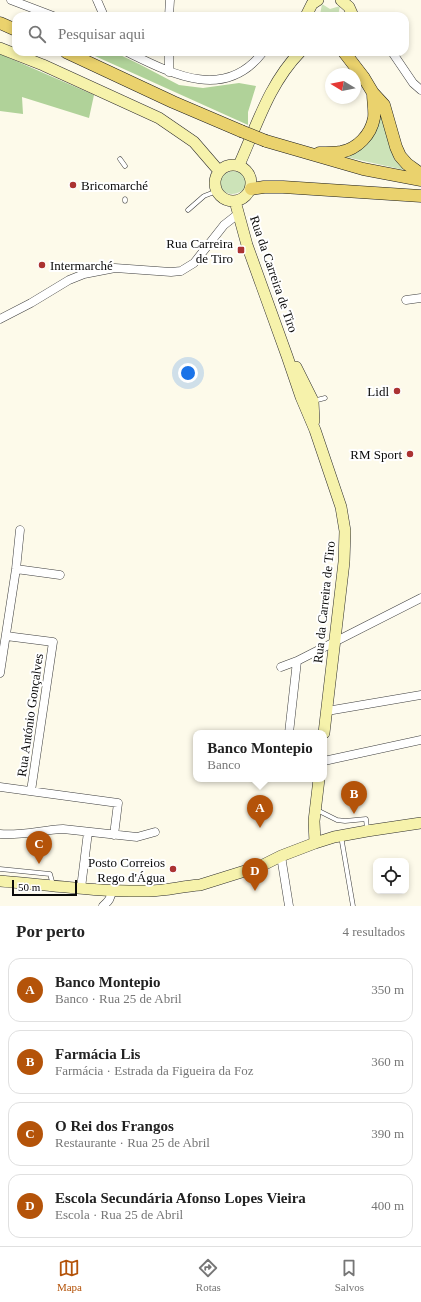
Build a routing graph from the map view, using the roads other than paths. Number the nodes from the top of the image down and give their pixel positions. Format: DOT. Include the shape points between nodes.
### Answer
graph roads {
  1 [pos="11,0"];
  2 [pos="170,0"];
  3 [pos="318,0"];
  4 [pos="341,0"];
  5 [pos="98,2"];
  6 [pos="42,12"];
  7 [pos="97,12"];
  8 [pos="102,12"];
  9 [pos="169,12"];
  10 [pos="307,12"];
  11 [pos="351,12"];
  12 [pos="0,23"];
  13 [pos="12,28"];
  14 [pos="0,48"];
  15 [pos="12,53"];
  16 [pos="20,56"];
  17 [pos="75,56"];
  18 [pos="135,56"];
  19 [pos="169,56"];
  20 [pos="260,56"];
  21 [pos="297,56"];
  22 [pos="347,56"];
  23 [pos="395,56"];
  24 [pos="169,72"];
  25 [pos="421,90"];
  26 [pos="373,93"];
  27 [pos="303,152"];
  28 [pos="120,159"];
  29 [pos="239,165"];
  30 [pos="125,166"];
  31 [pos="219,171"];
  32 [pos="421,174"];
  33 [pos="421,180"];
  34 [pos="251,189"];
  35 [pos="217,191"];
  36 [pos="421,196"];
  37 [pos="235,201"];
  38 [pos="188,210"];
  39 [pos="238,214"];
  40 [pos="421,298"];
  41 [pos="406,300"];
  42 [pos="0,319"];
  43 [pos="287,356"];
  44 [pos="301,397"];
  45 [pos="325,398"];
  46 [pos="313,401"];
  47 [pos="315,430"];
  48 [pos="20,530"];
  49 [pos="16,569"];
  50 [pos="60,575"];
  51 [pos="421,598"];
  52 [pos="6,636"];
  53 [pos="335,642"];
  54 [pos="297,661"];
  55 [pos="281,667"];
  56 [pos="0,673"];
  57 [pos="421,695"];
  58 [pos="327,711"];
  59 [pos="289,730"];
  60 [pos="324,730"];
  61 [pos="421,740"];
  62 [pos="327,760"];
  63 [pos="319,782"];
  64 [pos="0,788"];
  65 [pos="31,791"];
  66 [pos="315,809"];
  67 [pos="421,823"];
  68 [pos="368,831"];
  69 [pos="88,832"];
  70 [pos="155,832"];
  71 [pos="0,834"];
  72 [pos="114,835"];
  73 [pos="341,836"];
  74 [pos="314,843"];
  75 [pos="281,856"];
  76 [pos="0,869"];
  77 [pos="0,881"];
  78 [pos="53,886"];
  79 [pos="81,888"];
  80 [pos="112,890"];
  81 [pos="103,906"];
  82 [pos="289,906"];
  83 [pos="353,906"];
  1 -- 6 [label="street"];
  2 -- 9 [label="street"];
  3 -- 10 [label="main road"];
  4 -- 11 [label="main road"];
  5 -- 7 [label="street"];
  5 -- 8 [label="street"];
  12 -- 13 [label="main road"];
  14 -- 15 [label="main road"];
  16 -- 31 [label="main road" via="171,124 194,142"];
  17 -- 27 [label="main road, bridge" via="241,131"];
  18 -- 24 [label="street"];
  19 -- 24 [label="street"];
  20 -- 24 [label="street" via="251,66 228,78 197,79"];
  21 -- 29 [label="main road" via="282,73 271,92"];
  22 -- 26 [label="main road"];
  23 -- 25 [label="street" via="413,83"];
  26 -- 27 [label="main road" via="373,123 360,142 351,149 339,152"];
  26 -- 32 [label="main road" via="384,105 398,152 407,164"];
  27 -- 33 [label="main road" via="363,169"];
  28 -- 30 [label="lane"];
  29 -- 31 [label="main road" via="230,164"];
  29 -- 34 [label="main road" via="247,170 252,179"];
  31 -- 35 [label="main road" via="215,180"];
  34 -- 36 [label="main road" via="283,187"];
  34 -- 37 [label="main road" via="246,196"];
  35 -- 37 [label="main road" via="226,200"];
  35 -- 38 [label="lane" via="204,196"];
  37 -- 39 [label="main road, Rua da Carreira de Tiro"];
  39 -- 42 [label="street" via="224,226 194,263 181,271 115,268 84,274"];
  39 -- 43 [label="main road, Rua da Carreira de Tiro"];
  40 -- 41 [label="street"];
  43 -- 44 [label="main road, Rua da Carreira de Tiro"];
  43 -- 46 [label="main road, Rua da Carreira de Tiro" via="298,370"];
  44 -- 46 [label="main road"];
  44 -- 47 [label="main road, Rua da Carreira de Tiro"];
  45 -- 46 [label="lane"];
  46 -- 47 [label="main road, Rua da Carreira de Tiro"];
  47 -- 53 [label="main road, Rua da Carreira de Tiro" via="341,507 344,527 344,562"];
  48 -- 49 [label="street"];
  49 -- 50 [label="street"];
  49 -- 52 [label="street"];
  51 -- 53 [label="street"];
  52 -- 56 [label="street"];
  52 -- 65 [label="street, Rua António Gonçalves" via="53,642"];
  53 -- 54 [label="street"];
  53 -- 58 [label="main road, Rua da Carreira de Tiro"];
  54 -- 55 [label="street"];
  54 -- 59 [label="street"];
  57 -- 58 [label="street"];
  58 -- 60 [label="main road, Rua da Carreira de Tiro"];
  61 -- 62 [label="street"];
  63 -- 66 [label="main road"];
  64 -- 65 [label="street"];
  65 -- 72 [label="street" via="118,803"];
  66 -- 68 [label="lane" via="337,820 366,819"];
  66 -- 74 [label="main road"];
  67 -- 68 [label="main road"];
  68 -- 73 [label="main road"];
  69 -- 71 [label="street" via="58,830 15,835"];
  69 -- 72 [label="street"];
  69 -- 79 [label="street"];
  70 -- 72 [label="street" via="137,837"];
  73 -- 74 [label="main road"];
  73 -- 83 [label="lane"];
  74 -- 75 [label="main road"];
  75 -- 80 [label="main road" via="261,866 200,885 160,891"];
  75 -- 82 [label="street"];
  76 -- 78 [label="lane" via="50,874"];
  77 -- 78 [label="main road"];
  78 -- 79 [label="main road"];
  79 -- 80 [label="main road"];
  80 -- 81 [label="street" via="111,897"];
}
